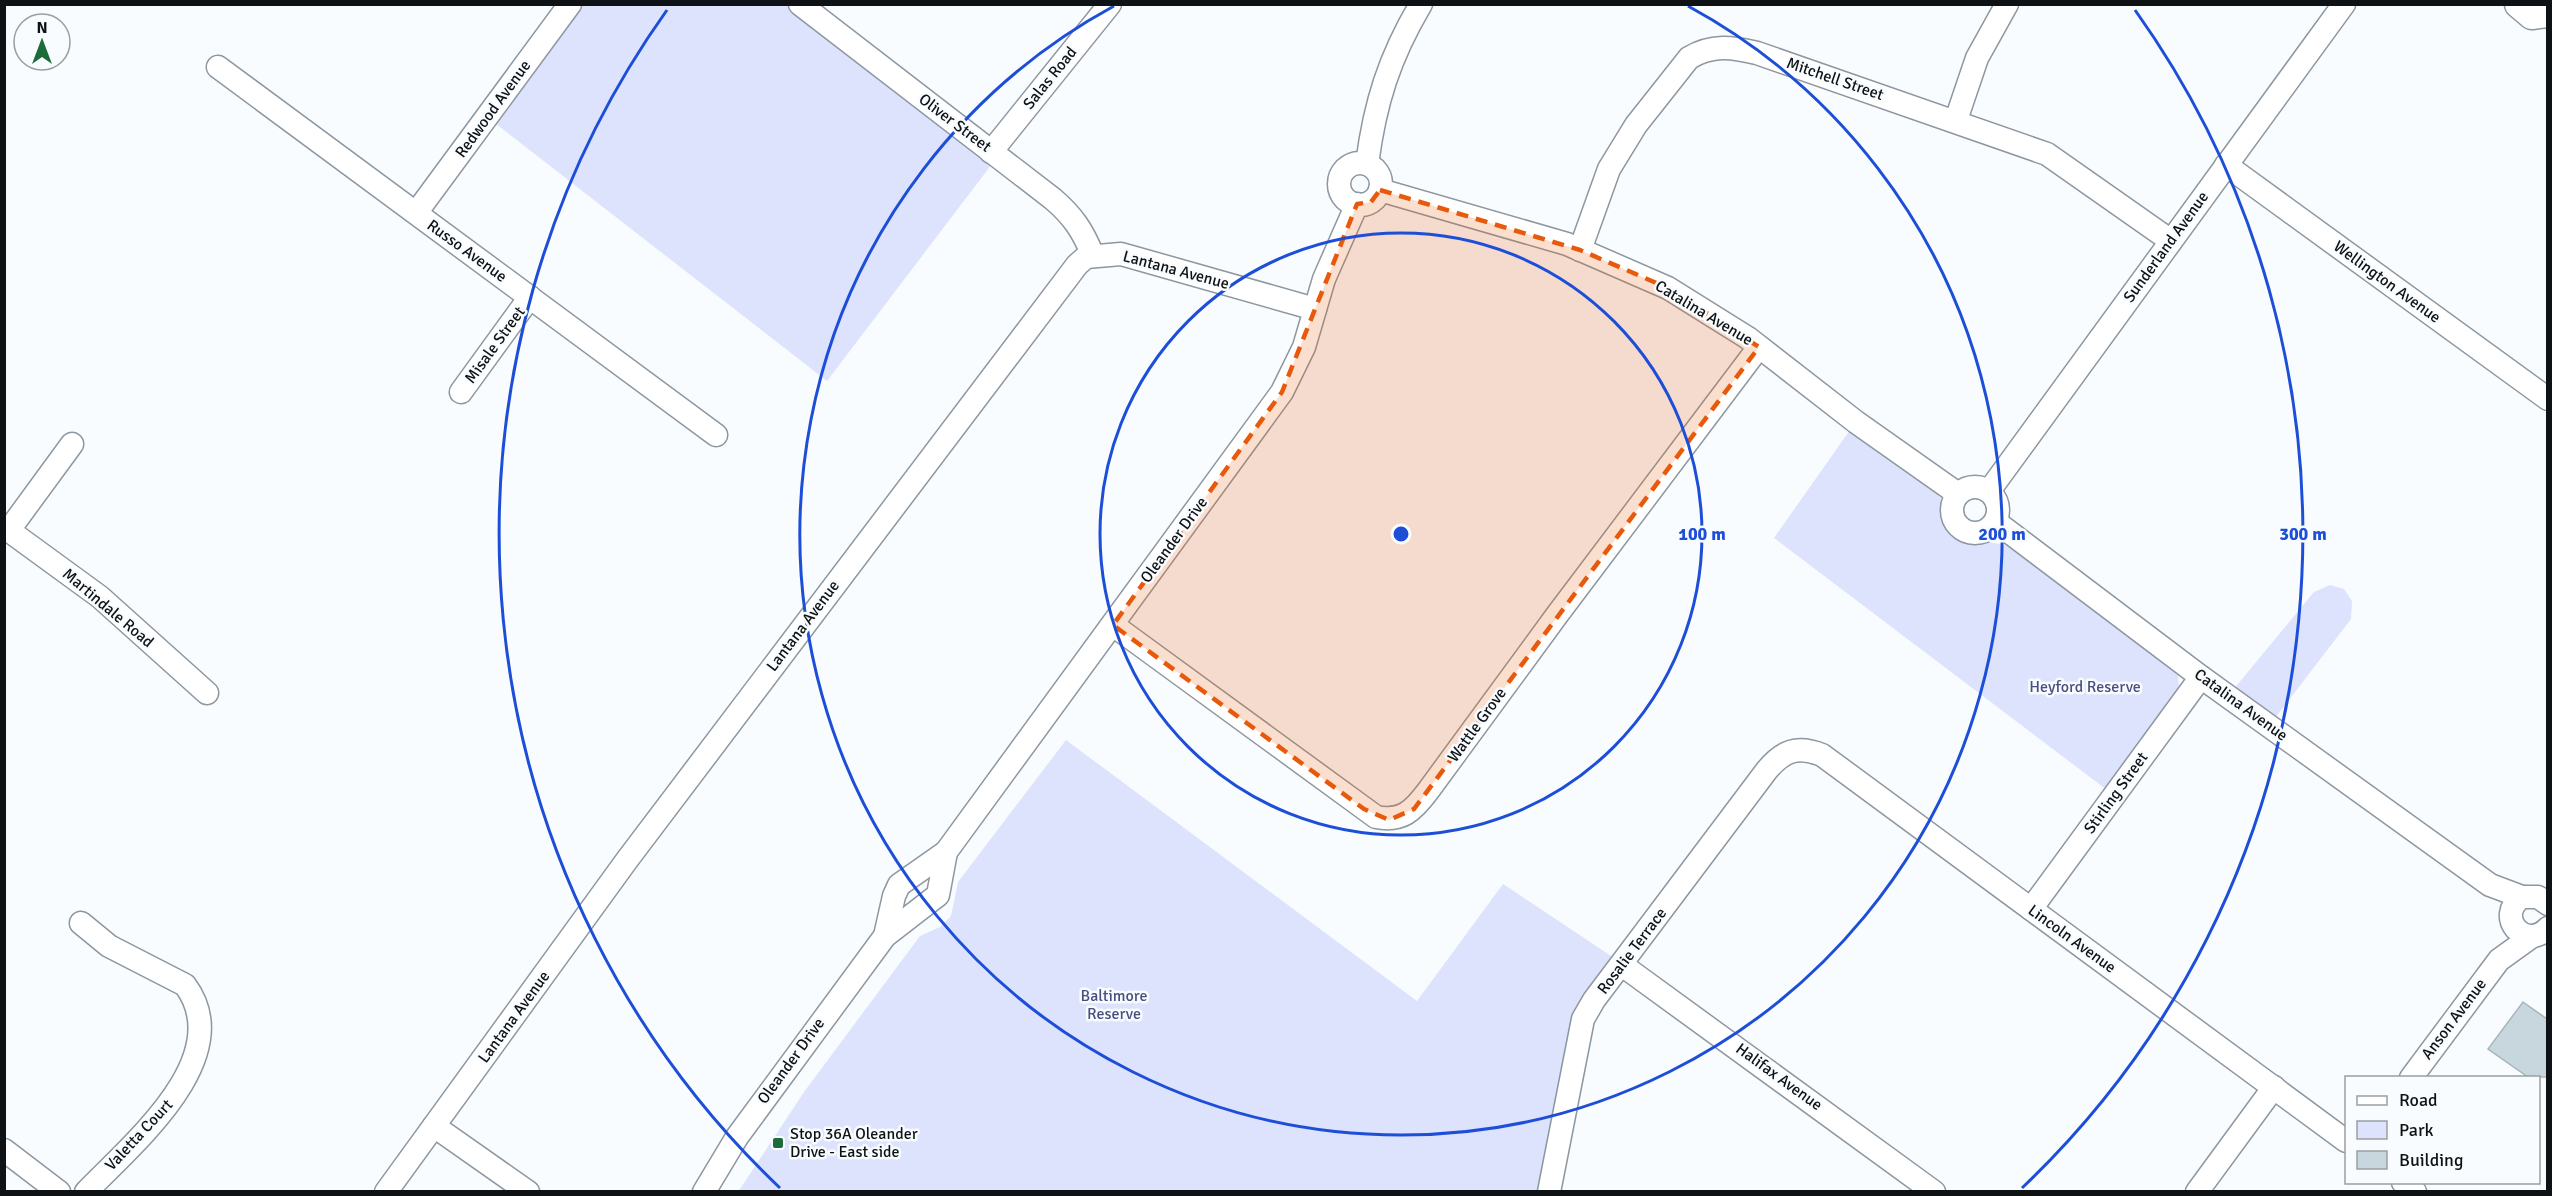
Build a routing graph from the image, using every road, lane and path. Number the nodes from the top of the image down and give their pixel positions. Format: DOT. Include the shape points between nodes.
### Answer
graph roads {
  1 [pos="800,4"];
  2 [pos="1110,4"];
  3 [pos="1421,4"];
  4 [pos="2007,4"];
  5 [pos="2344,4"];
  6 [pos="568,5"];
  7 [pos="218,67"];
  8 [pos="1956,120"];
  9 [pos="991,152"];
  10 [pos="1367,164"];
  11 [pos="2226,165"];
  12 [pos="1380,190"];
  13 [pos="1357,204"];
  14 [pos="416,213"];
  15 [pos="2171,241"];
  16 [pos="1580,250"];
  17 [pos="1092,256"];
  18 [pos="530,297"];
  19 [pos="1315,309"];
  20 [pos="1759,347"];
  21 [pos="461,392"];
  22 [pos="2547,399"];
  23 [pos="716,435"];
  24 [pos="72,444"];
  25 [pos="1989,491"];
  26 [pos="1958,494"];
  27 [pos="1996,522"];
  28 [pos="7,529"];
  29 [pos="1113,625"];
  30 [pos="2201,677"];
  31 [pos="207,693"];
  32 [pos="1794,750"];
  33 [pos="946,852"];
  34 [pos="2528,903"];
  35 [pos="2031,909"];
  36 [pos="81,923"];
  37 [pos="2542,934"];
  38 [pos="885,936"];
  39 [pos="2499,960"];
  40 [pos="1622,965"];
  41 [pos="2412,1076"];
  42 [pos="2274,1087"];
  43 [pos="434,1126"];
  44 [pos="2345,1140"];
  45 [pos="4,1150"];
  46 [pos="59,1191"];
  47 [pos="86,1191"];
  48 [pos="386,1191"];
  49 [pos="528,1191"];
  50 [pos="704,1191"];
  51 [pos="1549,1191"];
  52 [pos="1934,1191"];
  53 [pos="2197,1191"];
  1 -- 9 [label="street, Oliver Street"];
  2 -- 9 [label="street, Salas Road"];
  3 -- 10 [label="street" via="1400,39 1386,74 1374,116"];
  4 -- 8 [label="street" via="1977,58"];
  5 -- 11 [label="street, Sunderland Avenue"];
  6 -- 14 [label="street, Redwood Avenue"];
  7 -- 14 [label="street, Russo Avenue"];
  8 -- 15 [label="street, Mitchell Street" via="2047,154"];
  8 -- 16 [label="street, Mitchell Street" via="1757,53 1723,47 1701,51 1680,67 1620,149"];
  9 -- 17 [label="street, Oliver Street" via="1071,215 1083,231"];
  10 -- 12 [label="street" via="1378,172"];
  10 -- 13 [label="street" via="1348,166 1339,181 1343,196"];
  11 -- 15 [label="street, Sunderland Avenue"];
  11 -- 22 [label="street, Wellington Avenue"];
  12 -- 13 [label="street" via="1371,202"];
  12 -- 16 [label="street, Catalina Avenue"];
  13 -- 19 [label="street, Oleander Drive"];
  14 -- 18 [label="street, Russo Avenue"];
  15 -- 25 [label="street, Sunderland Avenue"];
  16 -- 20 [label="street, Catalina Avenue" via="1668,288"];
  17 -- 19 [label="street, Lantana Avenue" via="1121,254 1142,258"];
  17 -- 43 [label="street, Lantana Avenue" via="1077,265 1013,347 627,860"];
  18 -- 21 [label="street, Misale Street"];
  18 -- 23 [label="street, Russo Avenue"];
  19 -- 29 [label="street, Oleander Drive" via="1304,347 1281,392"];
  20 -- 26 [label="street, Catalina Avenue"];
  20 -- 29 [label="street, Wattle Grove" via="1428,791 1404,817 1376,817"];
  24 -- 28 [label="street"];
  25 -- 26 [label="street" via="1975,486"];
  25 -- 27 [label="street" via="1997,503"];
  26 -- 27 [label="street" via="1951,510 1958,527 1975,534"];
  27 -- 30 [label="street, Catalina Avenue"];
  28 -- 31 [label="street, Martindale Road" via="100,597"];
  29 -- 33 [label="street, Oleander Drive"];
  30 -- 34 [label="street, Catalina Avenue" via="2490,885"];
  30 -- 35 [label="street, Stirling Street"];
  32 -- 35 [label="street, Lincoln Avenue" via="1822,755"];
  32 -- 40 [label="street, Rosalie Terrace" via="1784,753 1767,770"];
  33 -- 38 [label="street, Oleander Drive" via="899,885"];
  33 -- 38 [label="street, Oleander Drive" via="938,895"];
  34 -- 37 [label="street, Catalina Avenue" via="2524,936"];
  34 -- 39 [label="street, Anson Avenue"];
  35 -- 42 [label="street, Lincoln Avenue"];
  36 -- 47 [label="street, Valetta Court" via="109,946 185,985 193,995 199,1023 197,1045 185,1082 167,1107"];
  37 -- 39 [label="street, Anson Avenue"];
  38 -- 50 [label="street, Oleander Drive" via="737,1137"];
  39 -- 41 [label="street, Anson Avenue"];
  40 -- 51 [label="street, Rosalie Terrace" via="1583,1019"];
  40 -- 52 [label="street, Halifax Avenue"];
  42 -- 44 [label="street, Lincoln Avenue"];
  42 -- 53 [label="street"];
  43 -- 48 [label="street, Lantana Avenue"];
  43 -- 49 [label="street"];
  45 -- 46 [label="street"];
}
